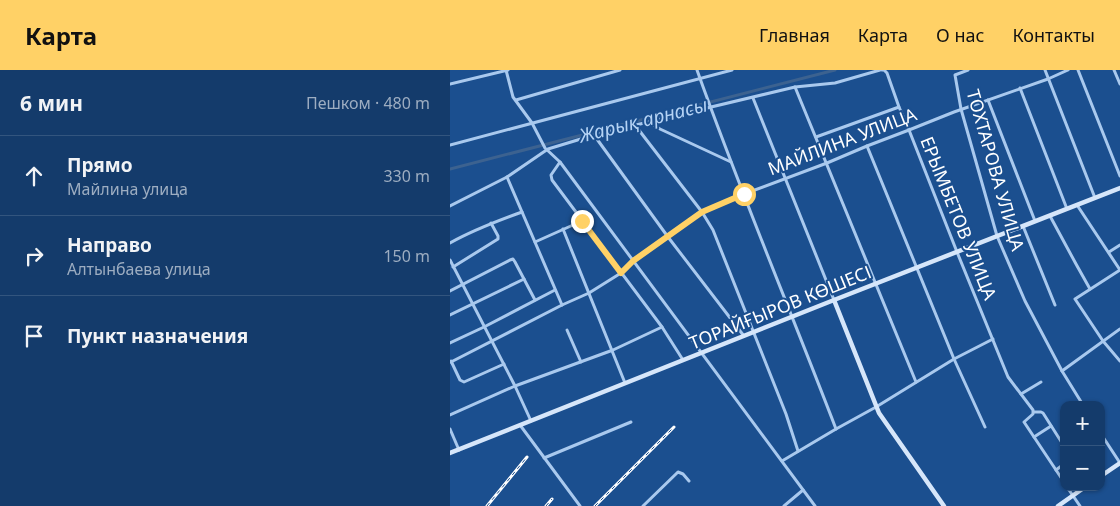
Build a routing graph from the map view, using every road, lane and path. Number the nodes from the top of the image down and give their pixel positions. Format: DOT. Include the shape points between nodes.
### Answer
graph roads {
  1 [pos="507,70"];
  2 [pos="620,70"];
  3 [pos="697,70"];
  4 [pos="732,70"];
  5 [pos="882,70"];
  6 [pos="968,70"];
  7 [pos="1045,70"];
  8 [pos="1068,70"];
  9 [pos="1078,70"];
  10 [pos="1114,70"];
  11 [pos="1048,78"];
  12 [pos="700,81"];
  13 [pos="450,84"];
  14 [pos="1120,84"];
  15 [pos="795,87"];
  16 [pos="1020,88"];
  17 [pos="752,98"];
  18 [pos="516,100"];
  19 [pos="988,100"];
  20 [pos="710,106"];
  21 [pos="899,107"];
  22 [pos="961,109"];
  23 [pos="648,122"];
  24 [pos="532,123"];
  25 [pos="635,125"];
  26 [pos="909,130"];
  27 [pos="594,136"];
  28 [pos="816,136"];
  29 [pos="450,145"];
  30 [pos="866,146"];
  31 [pos="547,148"];
  32 [pos="560,162"];
  33 [pos="731,162"];
  34 [pos="827,163"];
  35 [pos="1120,176"];
  36 [pos="507,177"];
  37 [pos="785,178"];
  38 [pos="1120,188"];
  39 [pos="744,194"];
  40 [pos="1095,198"];
  41 [pos="1077,205"];
  42 [pos="450,206"];
  43 [pos="1067,209"];
  44 [pos="522,212"];
  45 [pos="702,212"];
  46 [pos="1050,216"];
  47 [pos="582,221"];
  48 [pos="1035,221"];
  49 [pos="491,223"];
  50 [pos="1022,226"];
  51 [pos="563,229"];
  52 [pos="668,236"];
  53 [pos="997,236"];
  54 [pos="535,242"];
  55 [pos="450,243"];
  56 [pos="1120,245"];
  57 [pos="957,252"];
  58 [pos="1109,252"];
  59 [pos="450,260"];
  60 [pos="633,261"];
  61 [pos="453,267"];
  62 [pos="916,268"];
  63 [pos="1120,270"];
  64 [pos="621,273"];
  65 [pos="524,280"];
  66 [pos="875,284"];
  67 [pos="462,285"];
  68 [pos="1090,289"];
  69 [pos="555,290"];
  70 [pos="450,291"];
  71 [pos="589,293"];
  72 [pos="535,300"];
  73 [pos="834,300"];
  74 [pos="472,304"];
  75 [pos="562,305"];
  76 [pos="1055,305"];
  77 [pos="450,315"];
  78 [pos="793,316"];
  79 [pos="484,327"];
  80 [pos="662,327"];
  81 [pos="1120,329"];
  82 [pos="567,330"];
  83 [pos="753,332"];
  84 [pos="744,336"];
  85 [pos="993,338"];
  86 [pos="1104,340"];
  87 [pos="492,341"];
  88 [pos="450,343"];
  89 [pos="613,350"];
  90 [pos="701,353"];
  91 [pos="954,359"];
  92 [pos="684,360"];
  93 [pos="450,361"];
  94 [pos="1120,361"];
  95 [pos="581,362"];
  96 [pos="504,364"];
  97 [pos="1062,371"];
  98 [pos="916,382"];
  99 [pos="1041,382"];
  100 [pos="625,383"];
  101 [pos="516,386"];
  102 [pos="1021,394"];
  103 [pos="1081,401"];
  104 [pos="876,407"];
  105 [pos="1034,412"];
  106 [pos="450,415"];
  107 [pos="531,420"];
  108 [pos="631,422"];
  109 [pos="520,425"];
  110 [pos="1051,426"];
  111 [pos="985,427"];
  112 [pos="450,429"];
  113 [pos="836,429"];
  114 [pos="1034,437"];
  115 [pos="1060,440"];
  116 [pos="1105,440"];
  117 [pos="458,450"];
  118 [pos="798,451"];
  119 [pos="450,453"];
  120 [pos="544,458"];
  121 [pos="782,461"];
  122 [pos="1120,464"];
  123 [pos="1060,467"];
  124 [pos="1056,470"];
  125 [pos="1105,473"];
  126 [pos="1060,476"];
  127 [pos="689,481"];
  128 [pos="803,490"];
  129 [pos="1070,491"];
  130 [pos="1080,491"];
  131 [pos="1073,496"];
  132 [pos="580,506"];
  133 [pos="643,506"];
  134 [pos="784,506"];
  135 [pos="815,506"];
  136 [pos="944,506"];
  137 [pos="1058,506"];
  138 [pos="1080,506"];
  1 -- 13 [label="street"];
  1 -- 18 [label="street"];
  2 -- 18 [label="street"];
  3 -- 12 [label="street"];
  4 -- 12 [label="street"];
  5 -- 15 [label="street" via="835,83"];
  5 -- 21 [label="street, ЕРЫМБЕТОВ УЛИЦА" via="887,73"];
  6 -- 22 [label="street, ТОХТАРОВА УЛИЦА" via="955,75"];
  7 -- 11 [label="street"];
  8 -- 11 [label="street, МАЙЛИНА УЛИЦА"];
  9 -- 35 [label="street"];
  10 -- 14 [label="street"];
  11 -- 16 [label="street, МАЙЛИНА УЛИЦА"];
  11 -- 40 [label="street"];
  12 -- 20 [label="street"];
  12 -- 24 [label="street"];
  15 -- 17 [label="street"];
  15 -- 28 [label="street"];
  16 -- 19 [label="street, МАЙЛИНА УЛИЦА"];
  16 -- 43 [label="street"];
  17 -- 20 [label="street"];
  17 -- 37 [label="street"];
  18 -- 24 [label="street"];
  19 -- 22 [label="street, МАЙЛИНА УЛИЦА"];
  19 -- 48 [label="street"];
  20 -- 23 [label="street"];
  20 -- 33 [label="street"];
  21 -- 26 [label="street, ЕРЫМБЕТОВ УЛИЦА"];
  21 -- 28 [label="street"];
  22 -- 26 [label="street, МАЙЛИНА УЛИЦА"];
  22 -- 53 [label="street, ТОХТАРОВА УЛИЦА"];
  23 -- 25 [label="street"];
  23 -- 33 [label="street"];
  24 -- 29 [label="street"];
  24 -- 31 [label="street"];
  25 -- 27 [label="street"];
  25 -- 45 [label="street"];
  26 -- 30 [label="street, МАЙЛИНА УЛИЦА"];
  26 -- 57 [label="street, ЕРЫМБЕТОВ УЛИЦА"];
  27 -- 31 [label="street"];
  27 -- 52 [label="street"];
  28 -- 34 [label="street"];
  30 -- 34 [label="street, МАЙЛИНА УЛИЦА"];
  30 -- 62 [label="street"];
  31 -- 32 [label="street"];
  31 -- 36 [label="street"];
  32 -- 47 [label="street" via="551,175 552,180"];
  32 -- 60 [label="street"];
  33 -- 39 [label="street"];
  34 -- 37 [label="street, МАЙЛИНА УЛИЦА"];
  34 -- 66 [label="street"];
  36 -- 42 [label="street"];
  36 -- 44 [label="street"];
  37 -- 39 [label="street, МАЙЛИНА УЛИЦА"];
  37 -- 73 [label="street"];
  38 -- 40 [label="street, ТОРАЙҒЫРОВ КӨШЕСІ"];
  39 -- 45 [label="street, МАЙЛИНА УЛИЦА"];
  39 -- 78 [label="street"];
  40 -- 41 [label="street, ТОРАЙҒЫРОВ КӨШЕСІ"];
  41 -- 43 [label="street, ТОРАЙҒЫРОВ КӨШЕСІ"];
  41 -- 58 [label="street"];
  43 -- 46 [label="street, ТОРАЙҒЫРОВ КӨШЕСІ"];
  44 -- 49 [label="street"];
  44 -- 54 [label="street"];
  45 -- 52 [label="street, МАЙЛИНА УЛИЦА"];
  45 -- 83 [label="street" via="723,252"];
  46 -- 48 [label="street, ТОРАЙҒЫРОВ КӨШЕСІ"];
  46 -- 68 [label="street"];
  47 -- 51 [label="street"];
  47 -- 64 [label="street"];
  48 -- 50 [label="street, ТОРАЙҒЫРОВ КӨШЕСІ"];
  49 -- 55 [label="street"];
  49 -- 61 [label="street" via="498,240"];
  50 -- 53 [label="street, ТОРАЙҒЫРОВ КӨШЕСІ"];
  50 -- 76 [label="street"];
  51 -- 54 [label="street"];
  51 -- 71 [label="street"];
  52 -- 60 [label="street, МАЙЛИНА УЛИЦА"];
  52 -- 84 [label="street"];
  53 -- 57 [label="street, ТОРАЙҒЫРОВ КӨШЕСІ"];
  53 -- 97 [label="street, ТОХТАРОВА УЛИЦА" via="1025,301"];
  54 -- 69 [label="street"];
  56 -- 58 [label="street"];
  57 -- 62 [label="street, ТОРАЙҒЫРОВ КӨШЕСІ"];
  57 -- 85 [label="street, ЕРЫМБЕТОВ УЛИЦА"];
  58 -- 63 [label="street"];
  59 -- 61 [label="street"];
  60 -- 64 [label="street, МАЙЛИНА УЛИЦА"];
  60 -- 90 [label="street"];
  61 -- 67 [label="street"];
  62 -- 66 [label="street, ТОРАЙҒЫРОВ КӨШЕСІ"];
  62 -- 91 [label="street"];
  63 -- 68 [label="street"];
  64 -- 71 [label="street, МАЙЛИНА УЛИЦА"];
  64 -- 80 [label="street"];
  65 -- 67 [label="street" via="515,262 510,260"];
  65 -- 72 [label="street"];
  65 -- 74 [label="street"];
  66 -- 73 [label="street, ТОРАЙҒЫРОВ КӨШЕСІ"];
  66 -- 98 [label="street"];
  67 -- 70 [label="street"];
  67 -- 74 [label="street"];
  68 -- 86 [label="street" via="1075,299"];
  69 -- 72 [label="street"];
  69 -- 75 [label="street"];
  71 -- 75 [label="street, МАЙЛИНА УЛИЦА"];
  71 -- 89 [label="street"];
  72 -- 79 [label="street"];
  73 -- 78 [label="street, ТОРАЙҒЫРОВ КӨШЕСІ"];
  73 -- 104 [label="street"];
  74 -- 77 [label="street"];
  74 -- 79 [label="street"];
  75 -- 87 [label="street, МАЙЛИНА УЛИЦА"];
  78 -- 83 [label="street, ТОРАЙҒЫРОВ КӨШЕСІ"];
  78 -- 113 [label="street"];
  79 -- 87 [label="street"];
  79 -- 88 [label="street"];
  80 -- 89 [label="street"];
  80 -- 92 [label="street"];
  81 -- 86 [label="street"];
  82 -- 95 [label="street"];
  83 -- 84 [label="street, ТОРАЙҒЫРОВ КӨШЕСІ"];
  83 -- 118 [label="street"];
  84 -- 90 [label="street, ТОРАЙҒЫРОВ КӨШЕСІ"];
  85 -- 91 [label="street"];
  85 -- 102 [label="street, ЕРЫМБЕТОВ УЛИЦА" via="1008,377"];
  86 -- 94 [label="street"];
  86 -- 97 [label="street"];
  87 -- 93 [label="street, МАЙЛИНА УЛИЦА"];
  87 -- 96 [label="street"];
  89 -- 95 [label="street"];
  89 -- 100 [label="street"];
  90 -- 92 [label="street, ТОРАЙҒЫРОВ КӨШЕСІ"];
  90 -- 121 [label="street"];
  91 -- 98 [label="street"];
  91 -- 111 [label="street"];
  92 -- 100 [label="street, ТОРАЙҒЫРОВ КӨШЕСІ"];
  93 -- 96 [label="street" via="462,382"];
  95 -- 101 [label="street"];
  96 -- 101 [label="street"];
  97 -- 103 [label="street, ТОХТАРОВА УЛИЦА"];
  98 -- 104 [label="street"];
  99 -- 102 [label="street"];
  100 -- 107 [label="street, ТОРАЙҒЫРОВ КӨШЕСІ"];
  101 -- 106 [label="street"];
  101 -- 107 [label="street"];
  102 -- 105 [label="street, ЕРЫМБЕТОВ УЛИЦА"];
  104 -- 113 [label="street"];
  104 -- 136 [label="street"];
  105 -- 110 [label="street, ЕРЫМБЕТОВ УЛИЦА" via="1041,412"];
  105 -- 114 [label="street" via="1024,422"];
  107 -- 109 [label="street, ТОРАЙҒЫРОВ КӨШЕСІ"];
  108 -- 120 [label="street"];
  109 -- 117 [label="street, ТОРАЙҒЫРОВ КӨШЕСІ"];
  109 -- 120 [label="street"];
  110 -- 114 [label="street"];
  110 -- 115 [label="street"];
  112 -- 117 [label="street"];
  113 -- 118 [label="street"];
  114 -- 124 [label="street"];
  116 -- 122 [label="street"];
  117 -- 119 [label="street, ТОРАЙҒЫРОВ КӨШЕСІ"];
  118 -- 121 [label="street"];
  120 -- 132 [label="street"];
  121 -- 128 [label="street"];
  122 -- 125 [label="street"];
  123 -- 124 [label="street"];
  124 -- 126 [label="street"];
  127 -- 133 [label="street" via="678,472"];
  128 -- 134 [label="street"];
  128 -- 135 [label="street"];
  129 -- 131 [label="street"];
  130 -- 131 [label="street"];
  131 -- 137 [label="street"];
  131 -- 138 [label="street"];
}
